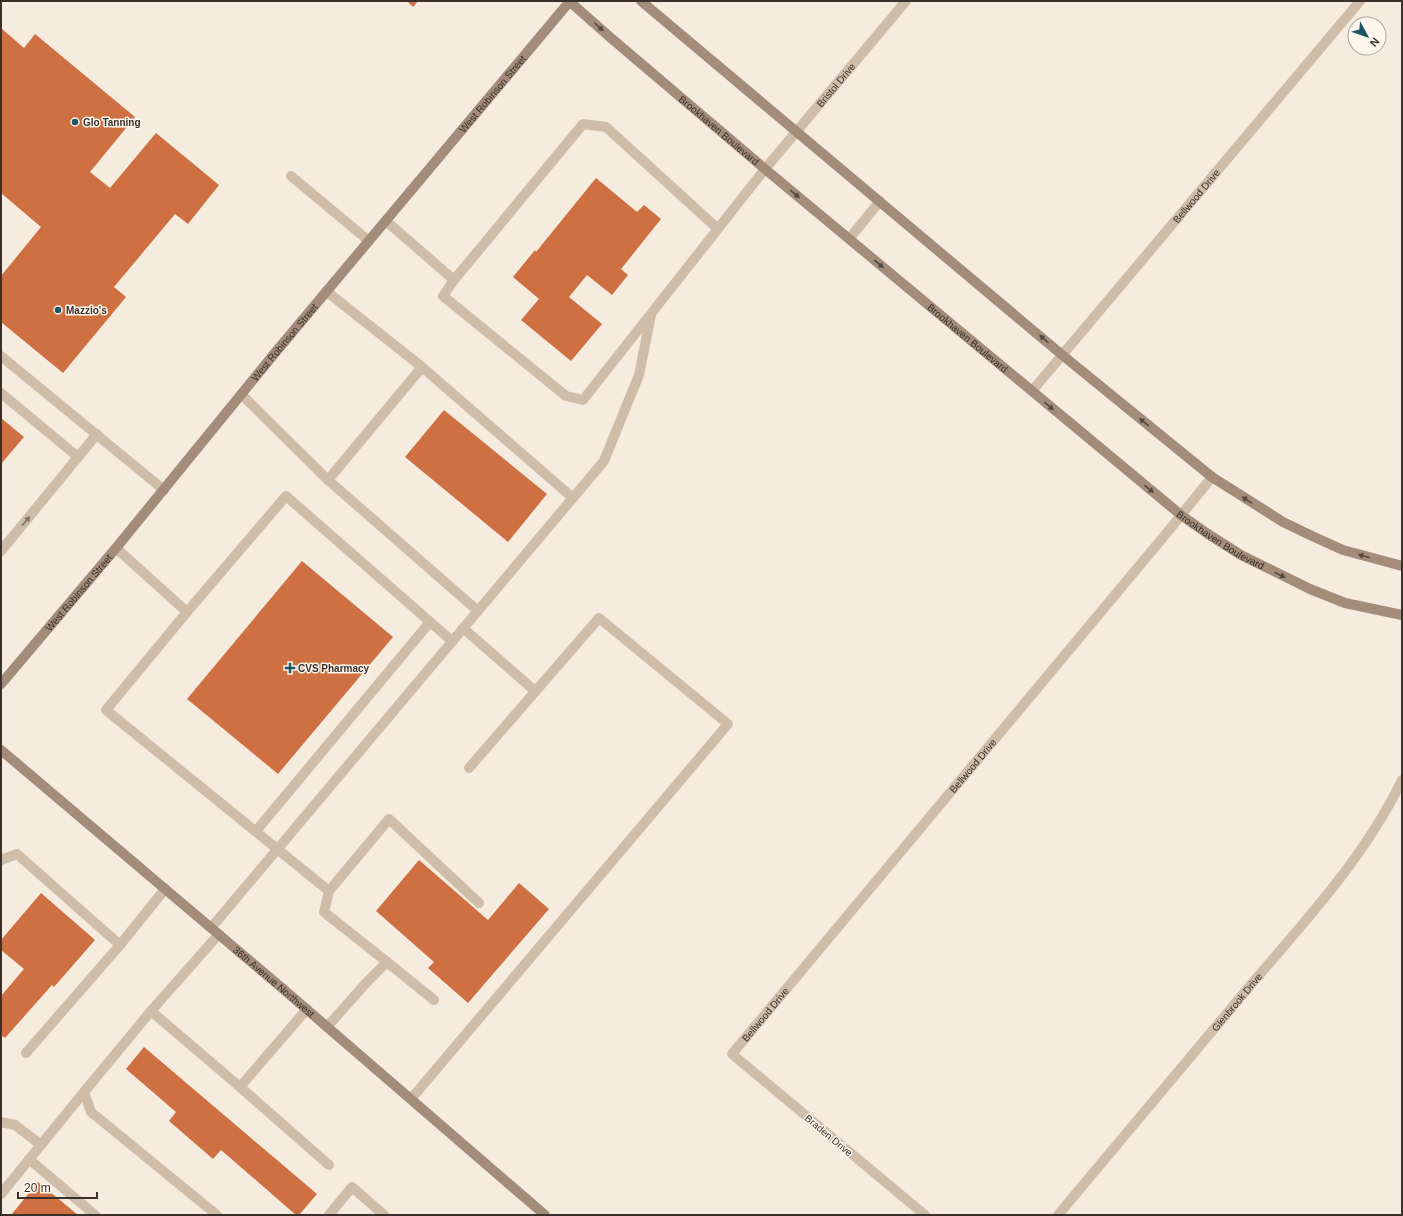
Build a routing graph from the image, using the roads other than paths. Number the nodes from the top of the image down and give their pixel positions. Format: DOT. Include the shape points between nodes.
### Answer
graph roads {
  1 [pos="569,1"];
  2 [pos="641,1"];
  3 [pos="906,1"];
  4 [pos="1360,1"];
  5 [pos="797,131"];
  6 [pos="765,169"];
  7 [pos="291,176"];
  8 [pos="880,201"];
  9 [pos="386,221"];
  10 [pos="718,229"];
  11 [pos="849,239"];
  12 [pos="369,241"];
  13 [pos="454,280"];
  14 [pos="326,292"];
  15 [pos="652,313"];
  16 [pos="1062,354"];
  17 [pos="1,356"];
  18 [pos="422,367"];
  19 [pos="1032,391"];
  20 [pos="1,393"];
  21 [pos="241,394"];
  22 [pos="97,434"];
  23 [pos="78,457"];
  24 [pos="1212,477"];
  25 [pos="328,480"];
  26 [pos="164,490"];
  27 [pos="573,498"];
  28 [pos="1181,515"];
  29 [pos="116,548"];
  30 [pos="1,551"];
  31 [pos="1402,566"];
  32 [pos="478,611"];
  33 [pos="187,612"];
  34 [pos="1402,615"];
  35 [pos="430,622"];
  36 [pos="463,628"];
  37 [pos="452,641"];
  38 [pos="1,684"];
  39 [pos="535,691"];
  40 [pos="1,750"];
  41 [pos="469,768"];
  42 [pos="1402,780"];
  43 [pos="256,831"];
  44 [pos="278,849"];
  45 [pos="1,860"];
  46 [pos="165,888"];
  47 [pos="329,891"];
  48 [pos="479,903"];
  49 [pos="215,931"];
  50 [pos="120,945"];
  51 [pos="387,962"];
  52 [pos="434,1000"];
  53 [pos="307,1009"];
  54 [pos="151,1011"];
  55 [pos="327,1027"];
  56 [pos="26,1053"];
  57 [pos="732,1054"];
  58 [pos="240,1087"];
  59 [pos="84,1092"];
  60 [pos="411,1099"];
  61 [pos="1,1122"];
  62 [pos="41,1146"];
  63 [pos="29,1159"];
  64 [pos="329,1165"];
  65 [pos="1,1194"];
  66 [pos="541,1214"];
  67 [pos="95,1215"];
  68 [pos="217,1215"];
  69 [pos="329,1215"];
  70 [pos="384,1215"];
  71 [pos="925,1215"];
  72 [pos="1058,1215"];
  1 -- 6 [label="street, Brookhaven Boulevard, one-way"];
  1 -- 9 [label="street, West Robinson Street"];
  2 -- 5 [label="street"];
  3 -- 5 [label="street, Bristol Drive"];
  4 -- 16 [label="street, Bellwood Drive"];
  5 -- 6 [label="street, Bristol Drive"];
  5 -- 8 [label="street"];
  6 -- 10 [label="street, Bristol Drive"];
  6 -- 11 [label="street, Brookhaven Boulevard, one-way"];
  7 -- 12 [label="street"];
  8 -- 11 [label="street"];
  16 -- 8 [label="street, one-way"];
  9 -- 12 [label="street, West Robinson Street"];
  9 -- 13 [label="street"];
  10 -- 13 [label="street" via="606,127 583,124"];
  10 -- 15 [label="street, Bristol Drive"];
  11 -- 19 [label="street, Brookhaven Boulevard, one-way"];
  12 -- 14 [label="street, West Robinson Street"];
  13 -- 15 [label="street, Bristol Drive" via="444,296 566,396 583,400"];
  14 -- 18 [label="street"];
  14 -- 21 [label="street, West Robinson Street"];
  15 -- 27 [label="street" via="638,375 604,461"];
  16 -- 19 [label="street, Bellwood Drive"];
  24 -- 16 [label="street, one-way"];
  17 -- 22 [label="street"];
  18 -- 25 [label="street"];
  18 -- 27 [label="street"];
  19 -- 28 [label="street, Brookhaven Boulevard, one-way"];
  20 -- 23 [label="street"];
  21 -- 25 [label="street"];
  21 -- 26 [label="street, West Robinson Street"];
  22 -- 23 [label="street"];
  22 -- 26 [label="street"];
  30 -- 23 [label="street, one-way"];
  24 -- 28 [label="street, Bellwood Drive"];
  31 -- 24 [label="street, one-way" via="1344,550 1312,536 1277,518"];
  25 -- 32 [label="street"];
  26 -- 29 [label="street, West Robinson Street"];
  27 -- 32 [label="street"];
  28 -- 34 [label="street, Brookhaven Boulevard, one-way" via="1241,555 1310,589 1345,603"];
  28 -- 57 [label="street, Bellwood Drive"];
  29 -- 33 [label="street"];
  29 -- 38 [label="street, West Robinson Street"];
  32 -- 36 [label="street"];
  33 -- 35 [label="street" via="286,496"];
  33 -- 43 [label="street" via="106,710"];
  35 -- 37 [label="street"];
  35 -- 43 [label="street"];
  36 -- 37 [label="street"];
  36 -- 39 [label="street"];
  37 -- 44 [label="street"];
  39 -- 41 [label="street"];
  39 -- 60 [label="street" via="599,618 728,724"];
  40 -- 46 [label="street, 36th Avenue Northwest"];
  42 -- 72 [label="street, Glenbrook Drive" via="1369,838 1325,897"];
  43 -- 44 [label="street"];
  44 -- 47 [label="street"];
  44 -- 49 [label="street"];
  45 -- 50 [label="street" via="17,854"];
  46 -- 49 [label="street, 36th Avenue Northwest"];
  46 -- 50 [label="street"];
  47 -- 48 [label="street" via="389,819"];
  47 -- 51 [label="street" via="324,912"];
  49 -- 53 [label="street, 36th Avenue Northwest"];
  49 -- 54 [label="street"];
  50 -- 56 [label="street"];
  51 -- 52 [label="street"];
  51 -- 55 [label="street"];
  53 -- 55 [label="street, 36th Avenue Northwest"];
  53 -- 58 [label="street"];
  54 -- 58 [label="street"];
  54 -- 59 [label="street"];
  55 -- 60 [label="street, 36th Avenue Northwest"];
  57 -- 71 [label="street, Braden Drive"];
  58 -- 64 [label="street"];
  59 -- 62 [label="street"];
  59 -- 68 [label="street" via="91,1112"];
  60 -- 66 [label="street, 36th Avenue Northwest"];
  61 -- 62 [label="street" via="15,1125"];
  62 -- 63 [label="street"];
  63 -- 65 [label="street"];
  63 -- 67 [label="street"];
  69 -- 70 [label="street" via="352,1187"];
}
